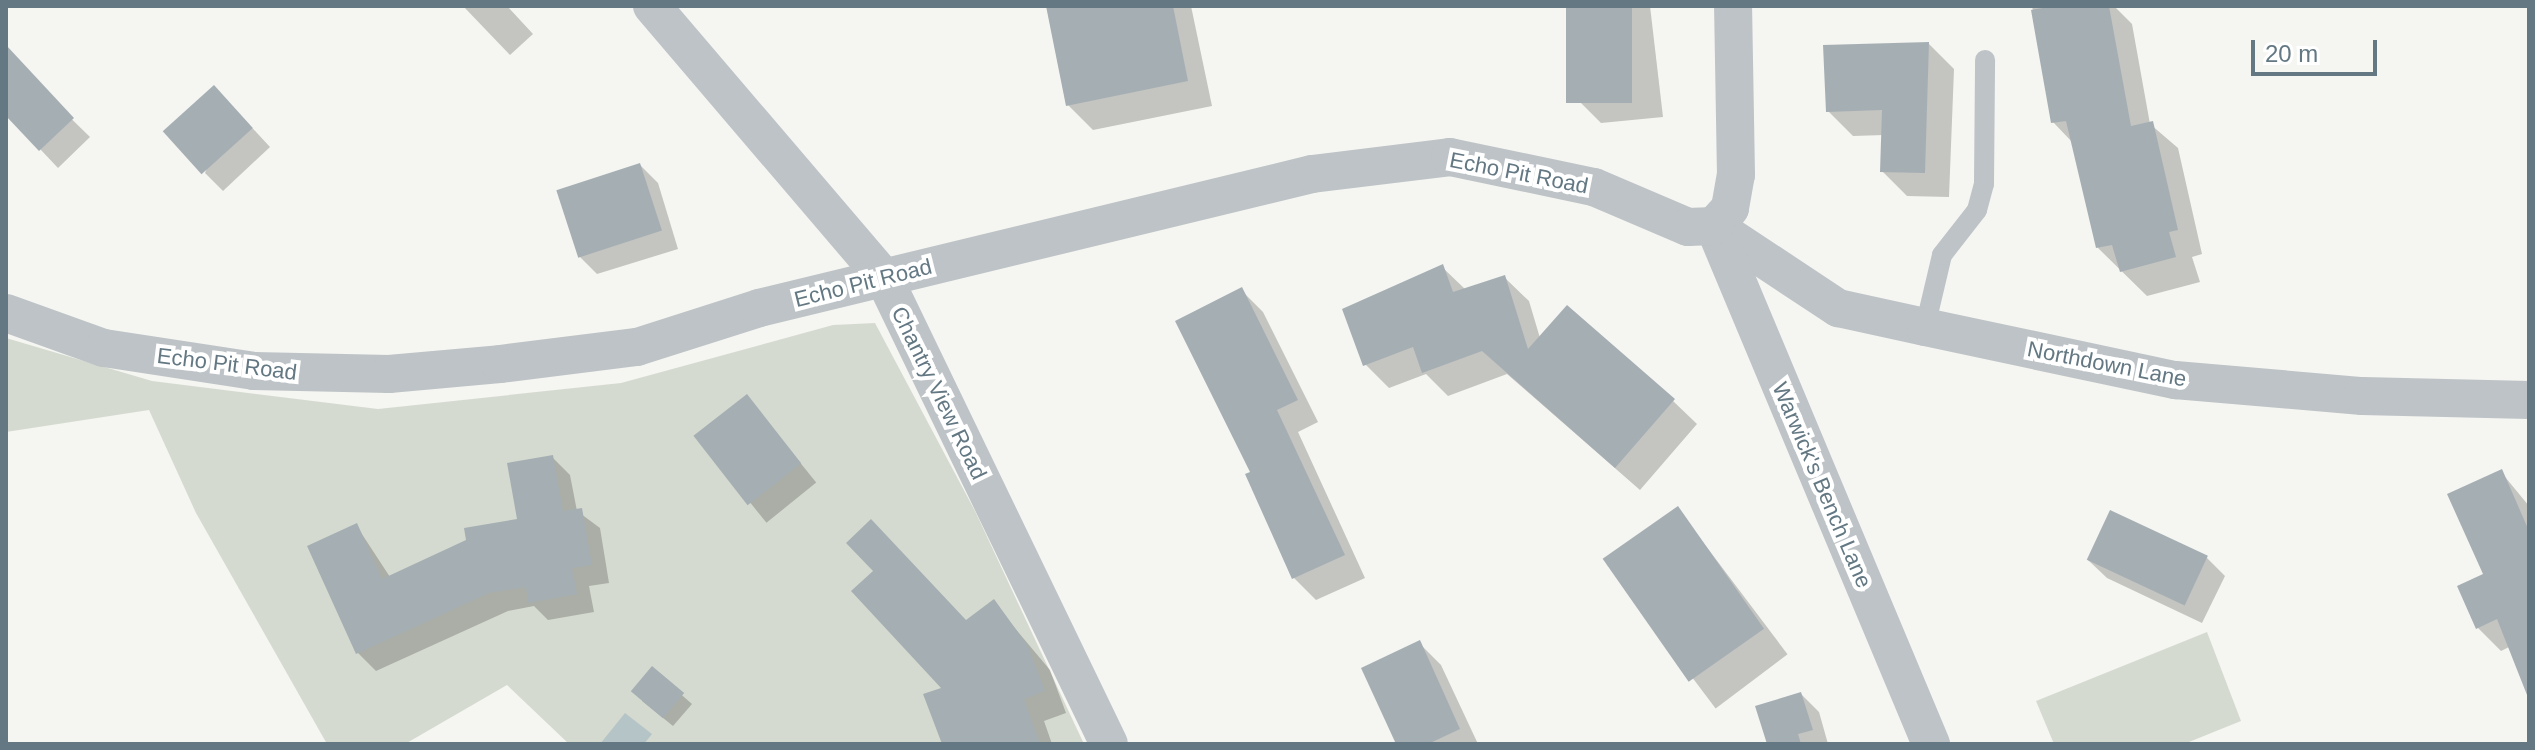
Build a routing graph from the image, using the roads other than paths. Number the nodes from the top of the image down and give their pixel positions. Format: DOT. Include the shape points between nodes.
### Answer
graph roads {
  1 [pos="652,6"];
  2 [pos="1733,6"];
  3 [pos="1985,60"];
  4 [pos="1714,226"];
  5 [pos="884,278"];
  6 [pos="6,313"];
  7 [pos="1925,327"];
  8 [pos="2529,400"];
  9 [pos="1109,744"];
  10 [pos="1931,744"];
  1 -- 5 [label="street, Chantry View Road"];
  2 -- 4 [label="street" via="1736,175 1730,208"];
  3 -- 7 [label="lane" via="1984,184 1977,210 1942,255"];
  4 -- 5 [label="street, Echo Pit Road" via="1688,227 1594,187 1450,157 1312,174"];
  4 -- 7 [label="street, Northdown Lane" via="1838,308"];
  4 -- 10 [label="street, Warwick's Bench Lane"];
  5 -- 6 [label="street, Echo Pit Road" via="637,347 389,374 254,371 104,348"];
  5 -- 9 [label="street, Chantry View Road"];
  7 -- 8 [label="street, Northdown Lane" via="2175,380 2362,396"];
}
